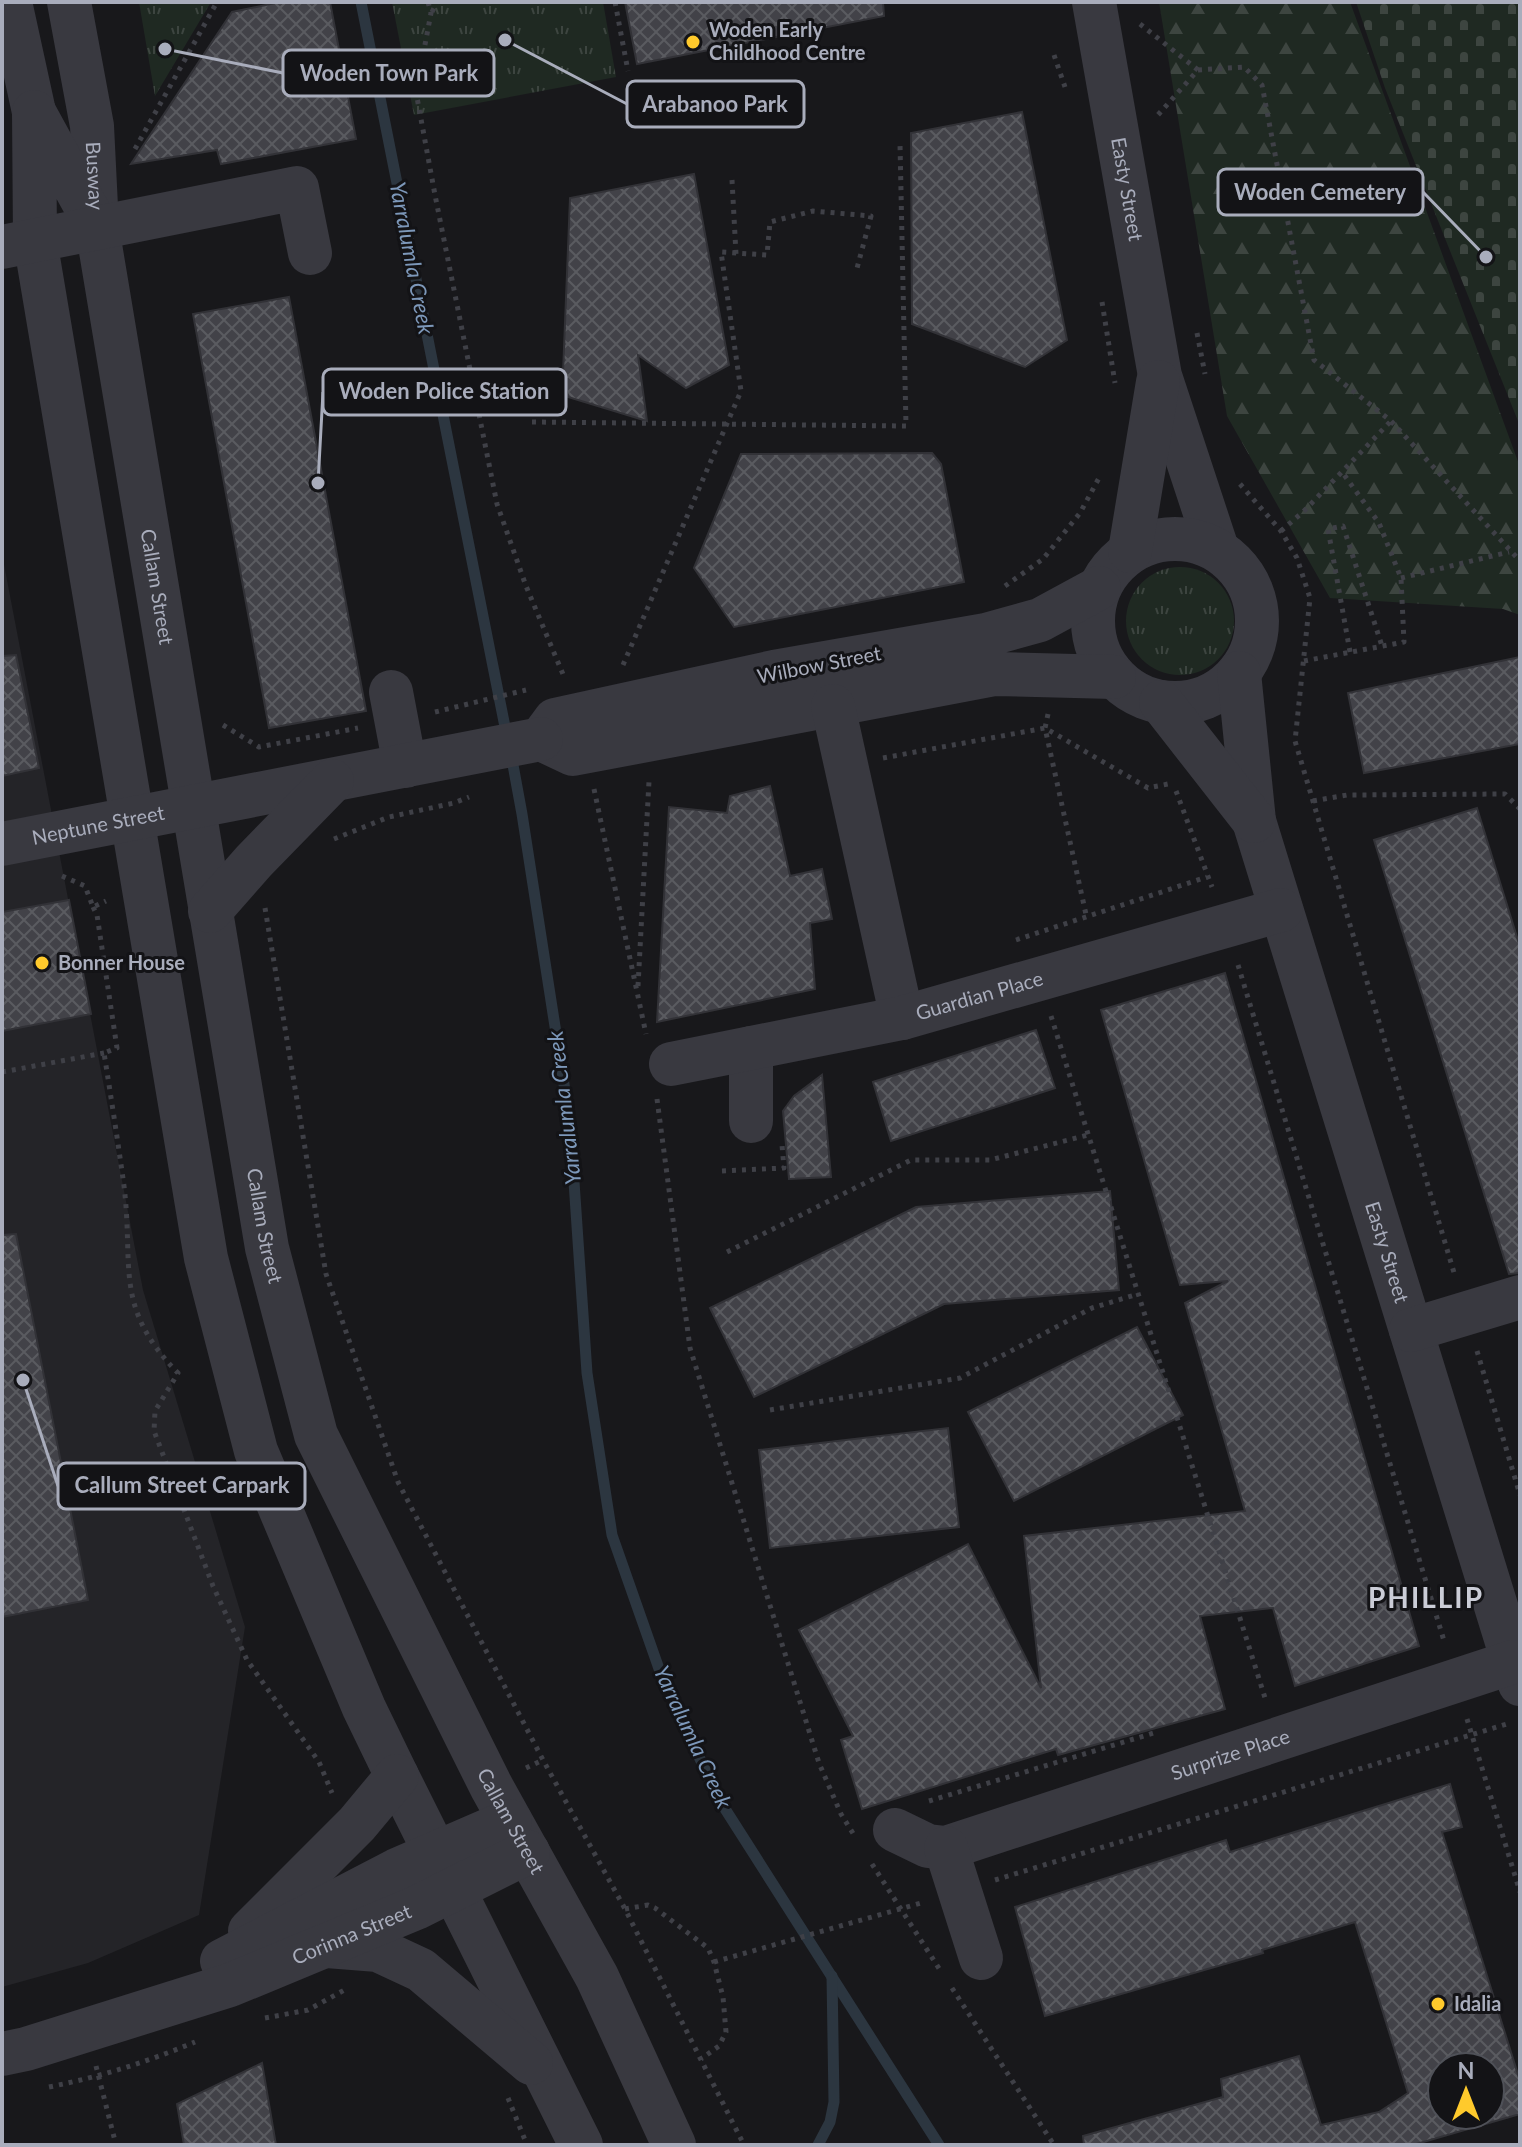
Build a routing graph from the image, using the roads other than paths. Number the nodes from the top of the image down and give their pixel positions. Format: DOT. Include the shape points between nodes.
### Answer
graph roads {
  1 [pos="10,2"];
  2 [pos="69,2"];
  3 [pos="1094,2"];
  4 [pos="34,112"];
  5 [pos="2,202"];
  6 [pos="97,227"];
  7 [pos="19,243"];
  8 [pos="310,253"];
  9 [pos="1160,376"];
  10 [pos="1217,549"];
  11 [pos="1130,551"];
  12 [pos="1099,588"];
  13 [pos="1239,673"];
  14 [pos="1114,677"];
  15 [pos="391,692"];
  16 [pos="1161,702"];
  17 [pos="833,706"];
  18 [pos="541,739"];
  19 [pos="405,766"];
  20 [pos="332,781"];
  21 [pos="193,808"];
  22 [pos="133,819"];
  23 [pos="1254,821"];
  24 [pos="2,844"];
  25 [pos="1281,910"];
  26 [pos="210,911"];
  27 [pos="902,1018"];
  28 [pos="751,1048"];
  29 [pos="658,1063"];
  30 [pos="751,1121"];
  31 [pos="1520,1297"];
  32 [pos="1411,1330"];
  33 [pos="1517,1673"];
  34 [pos="397,1776"];
  35 [pos="881,1831"];
  36 [pos="519,1836"];
  37 [pos="946,1848"];
  38 [pos="443,1873"];
  39 [pos="326,1946"];
  40 [pos="220,1961"];
  41 [pos="959,1973"];
  42 [pos="170,2002"];
  43 [pos="2,2054"];
  44 [pos="549,2077"];
  45 [pos="581,2145"];
  46 [pos="674,2145"];
  1 -- 4 [label="street"];
  2 -- 6 [label="street, Busway" via="92,126"];
  3 -- 9 [label="street, Easty Street"];
  4 -- 6 [label="street"];
  4 -- 7 [label="street"];
  5 -- 7 [label="street"];
  6 -- 7 [label="street"];
  6 -- 8 [label="street" via="297,188"];
  6 -- 21 [label="street, Callam Street"];
  7 -- 22 [label="street"];
  9 -- 10 [label="street, Easty Street"];
  9 -- 11 [label="street, Easty Street"];
  10 -- 11 [label="street" via="1173,538"];
  10 -- 13 [label="street" via="1239,567 1253,592 1258,620 1254,649"];
  11 -- 12 [label="street" via="1111,567"];
  12 -- 14 [label="street" via="1093,635"];
  12 -- 18 [label="street, Wilbow Street" via="1040,620 1000,631 774,672 555,720"];
  13 -- 16 [label="street" via="1204,698"];
  13 -- 23 [label="street, Easty Street"];
  14 -- 16 [label="street" via="1135,693"];
  14 -- 17 [label="street" via="995,674"];
  15 -- 19 [label="street"];
  16 -- 23 [label="street, Easty Street"];
  17 -- 18 [label="street" via="573,754"];
  17 -- 27 [label="street"];
  18 -- 19 [label="street, Wilbow Street" via="477,773"];
  19 -- 20 [label="street, Wilbow Street"];
  20 -- 21 [label="street, Wilbow Street"];
  20 -- 26 [label="street" via="265,867"];
  21 -- 22 [label="street, Neptune Street"];
  21 -- 26 [label="street, Callam Street"];
  22 -- 24 [label="street, Neptune Street"];
  22 -- 34 [label="street" via="206,1258 256,1451"];
  23 -- 25 [label="street, Easty Street"];
  25 -- 27 [label="street, Guardian Place"];
  25 -- 32 [label="street, Easty Street"];
  26 -- 36 [label="street, Callam Street" via="267,1248 316,1435"];
  27 -- 28 [label="street, Guardian Place"];
  28 -- 29 [label="street, Guardian Place"];
  28 -- 30 [label="street"];
  31 -- 32 [label="street"];
  32 -- 33 [label="street, Easty Street"];
  33 -- 37 [label="street, Surprize Place" via="1456,1680 1272,1719"];
  34 -- 38 [label="street"];
  34 -- 40 [label="street" via="357,1824"];
  35 -- 37 [label="street"];
  36 -- 38 [label="street, Corinna Street"];
  36 -- 46 [label="street, Callam Street" via="597,1977"];
  37 -- 41 [label="street" via="958,1891"];
  38 -- 39 [label="street, Corinna Street"];
  38 -- 40 [label="street, Corinna Street" via="397,1870"];
  38 -- 44 [label="street"];
  39 -- 42 [label="street, Corinna Street" via="230,1985"];
  39 -- 44 [label="street" via="378,1950 421,1970"];
  40 -- 42 [label="street, Corinna Street"];
  42 -- 43 [label="street, Corinna Street"];
  44 -- 45 [label="street"];
}
